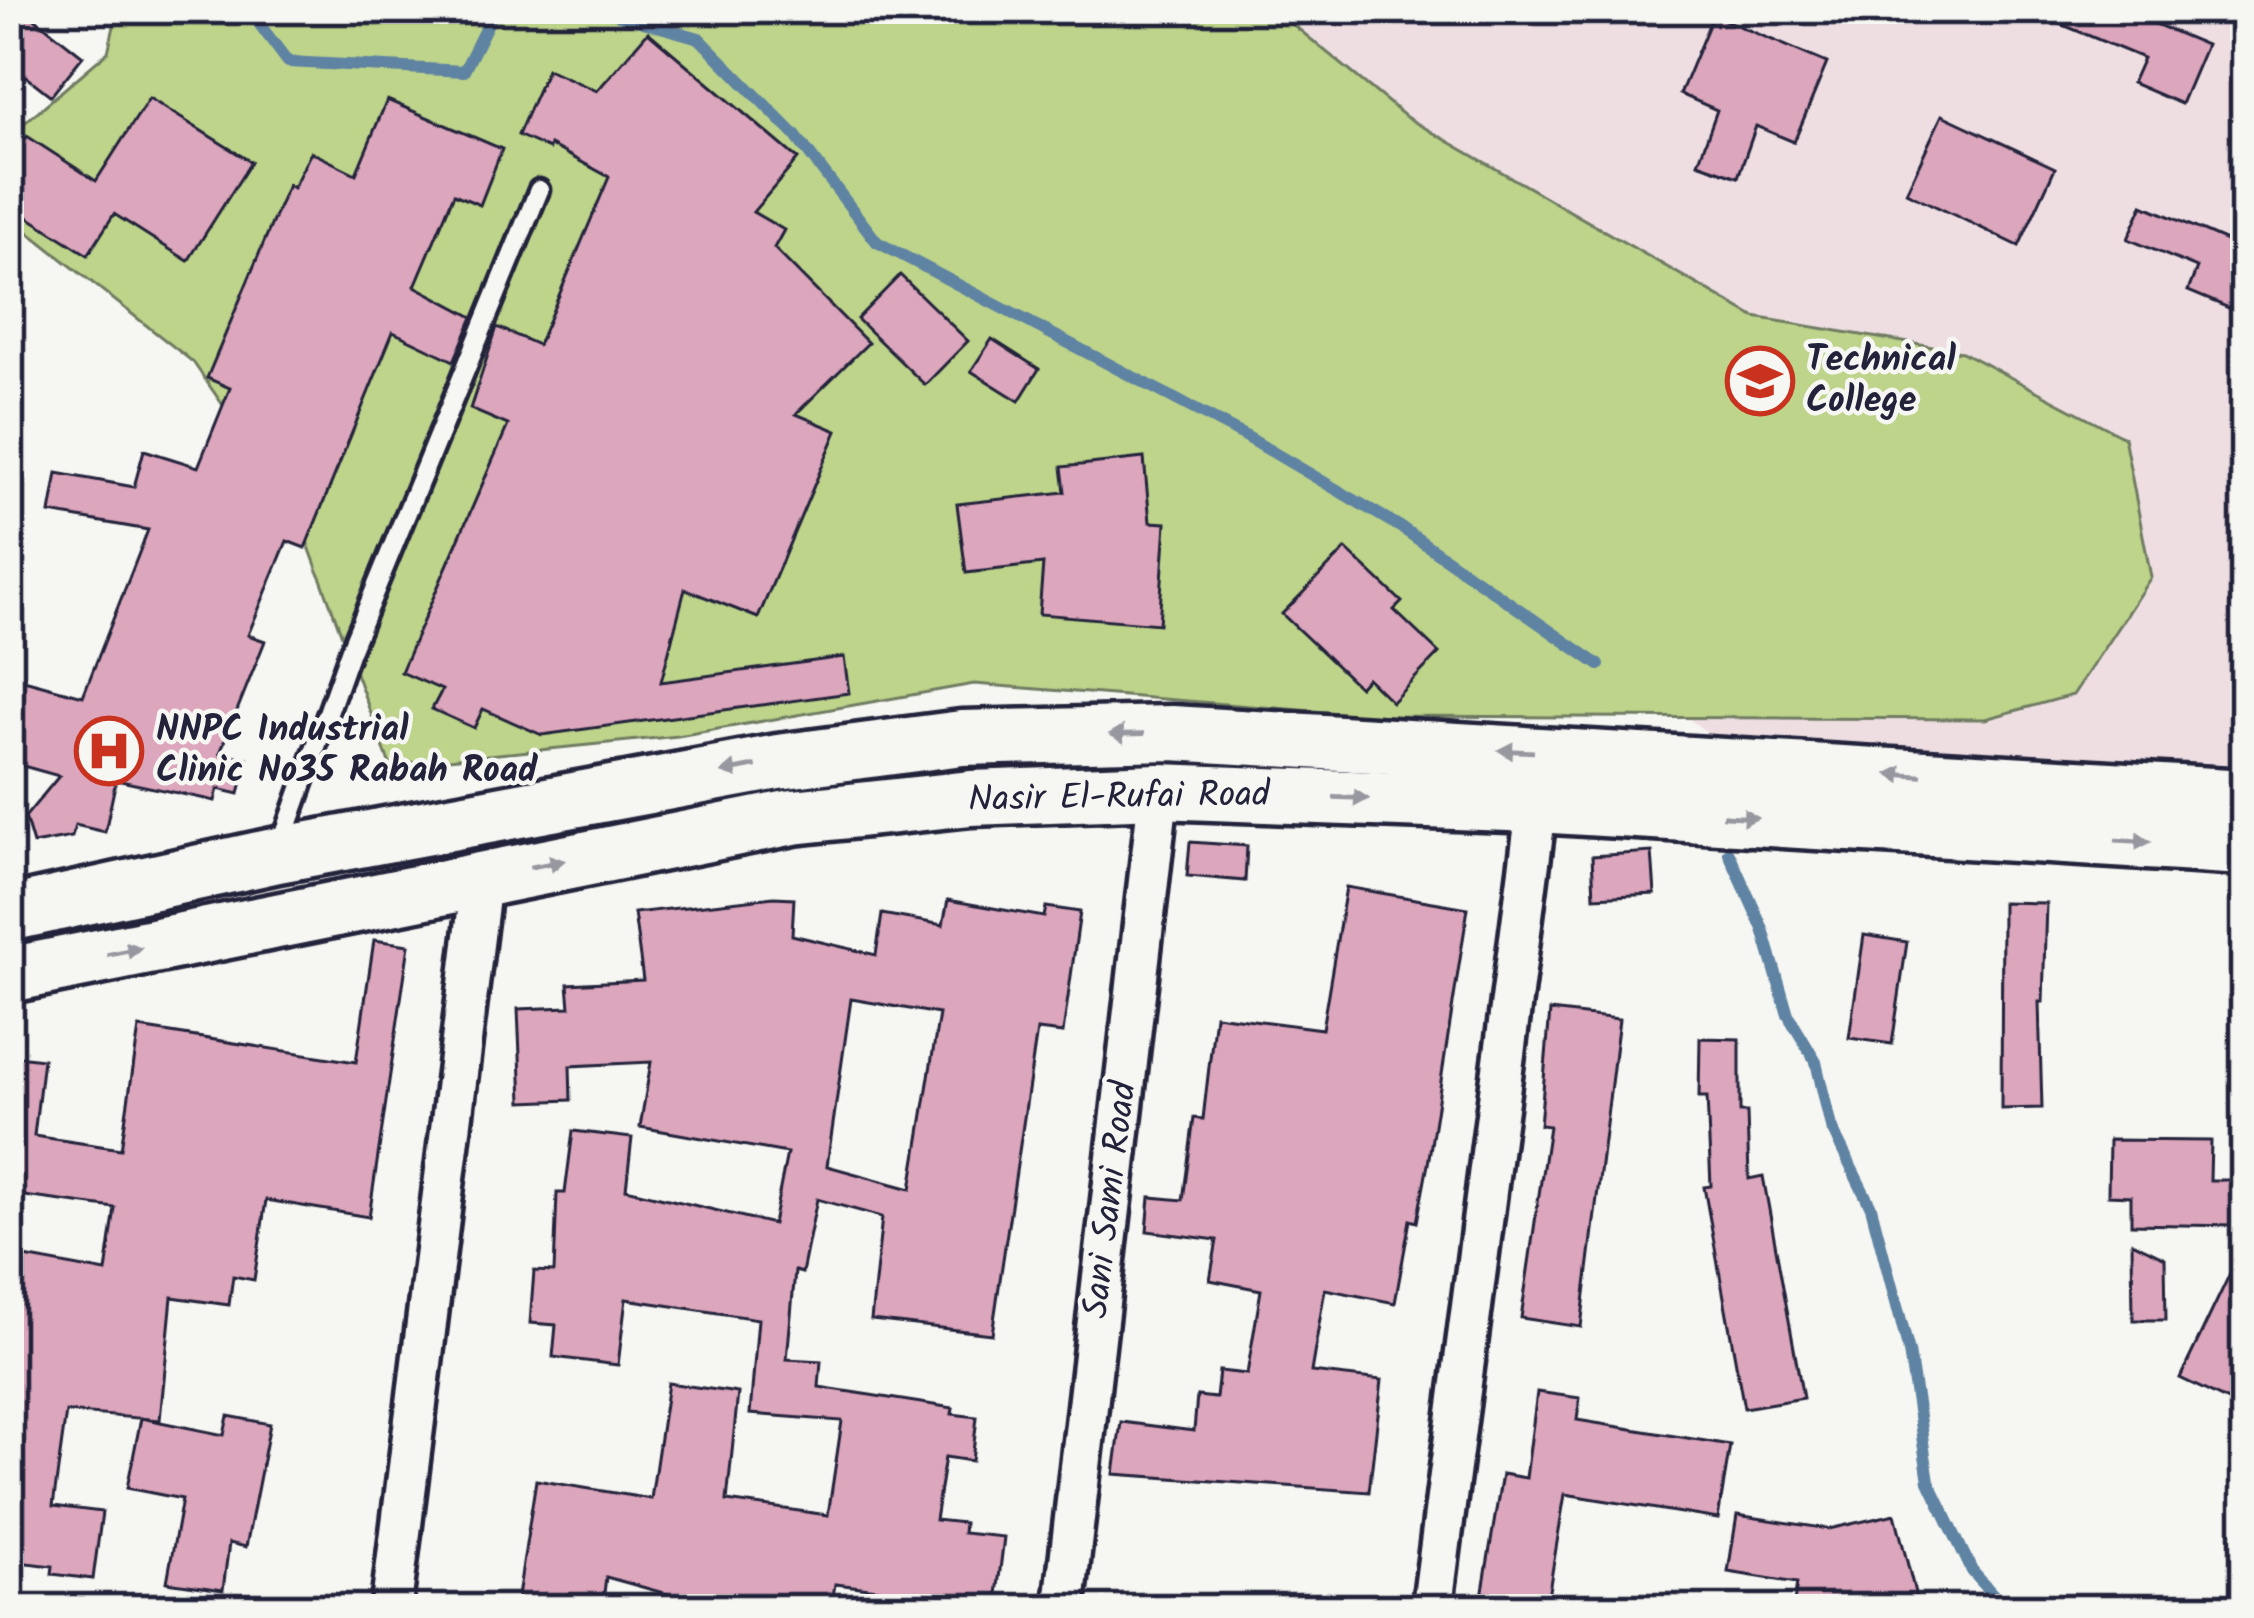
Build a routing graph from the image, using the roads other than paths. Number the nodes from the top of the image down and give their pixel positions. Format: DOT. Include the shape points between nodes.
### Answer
graph roads {
  1 [pos="538,190"];
  2 [pos="1159,791"];
  3 [pos="2245,797"];
  4 [pos="1537,805"];
  5 [pos="2021,808"];
  6 [pos="2245,848"];
  7 [pos="278,855"];
  8 [pos="482,876"];
  9 [pos="9,914"];
  10 [pos="9,975"];
  11 [pos="391,1609"];
  12 [pos="1064,1609"];
  13 [pos="1432,1609"];
  1 -- 7 [label="lane" via="350,652"];
  2 -- 4 [label="main road, Nasir El-Rufai Road, one-way"];
  8 -- 2 [label="main road, Nasir El-Rufai Road, one-way" via="793,817 971,798"];
  2 -- 12 [label="street, Sani Sami Road"];
  3 -- 5 [label="main road, Nasir El-Rufai Road"];
  4 -- 5 [label="main road, Nasir El-Rufai Road, one-way"];
  4 -- 13 [label="street"];
  5 -- 6 [label="main road, Nasir El-Rufai Road, one-way"];
  5 -- 7 [label="main road, Nasir El-Rufai Road, one-way" via="1172,733 962,738 778,762"];
  7 -- 9 [label="main road, Nasir El-Rufai Road"];
  10 -- 8 [label="main road, Nasir El-Rufai Road, one-way"];
  8 -- 11 [label="street"];
}
